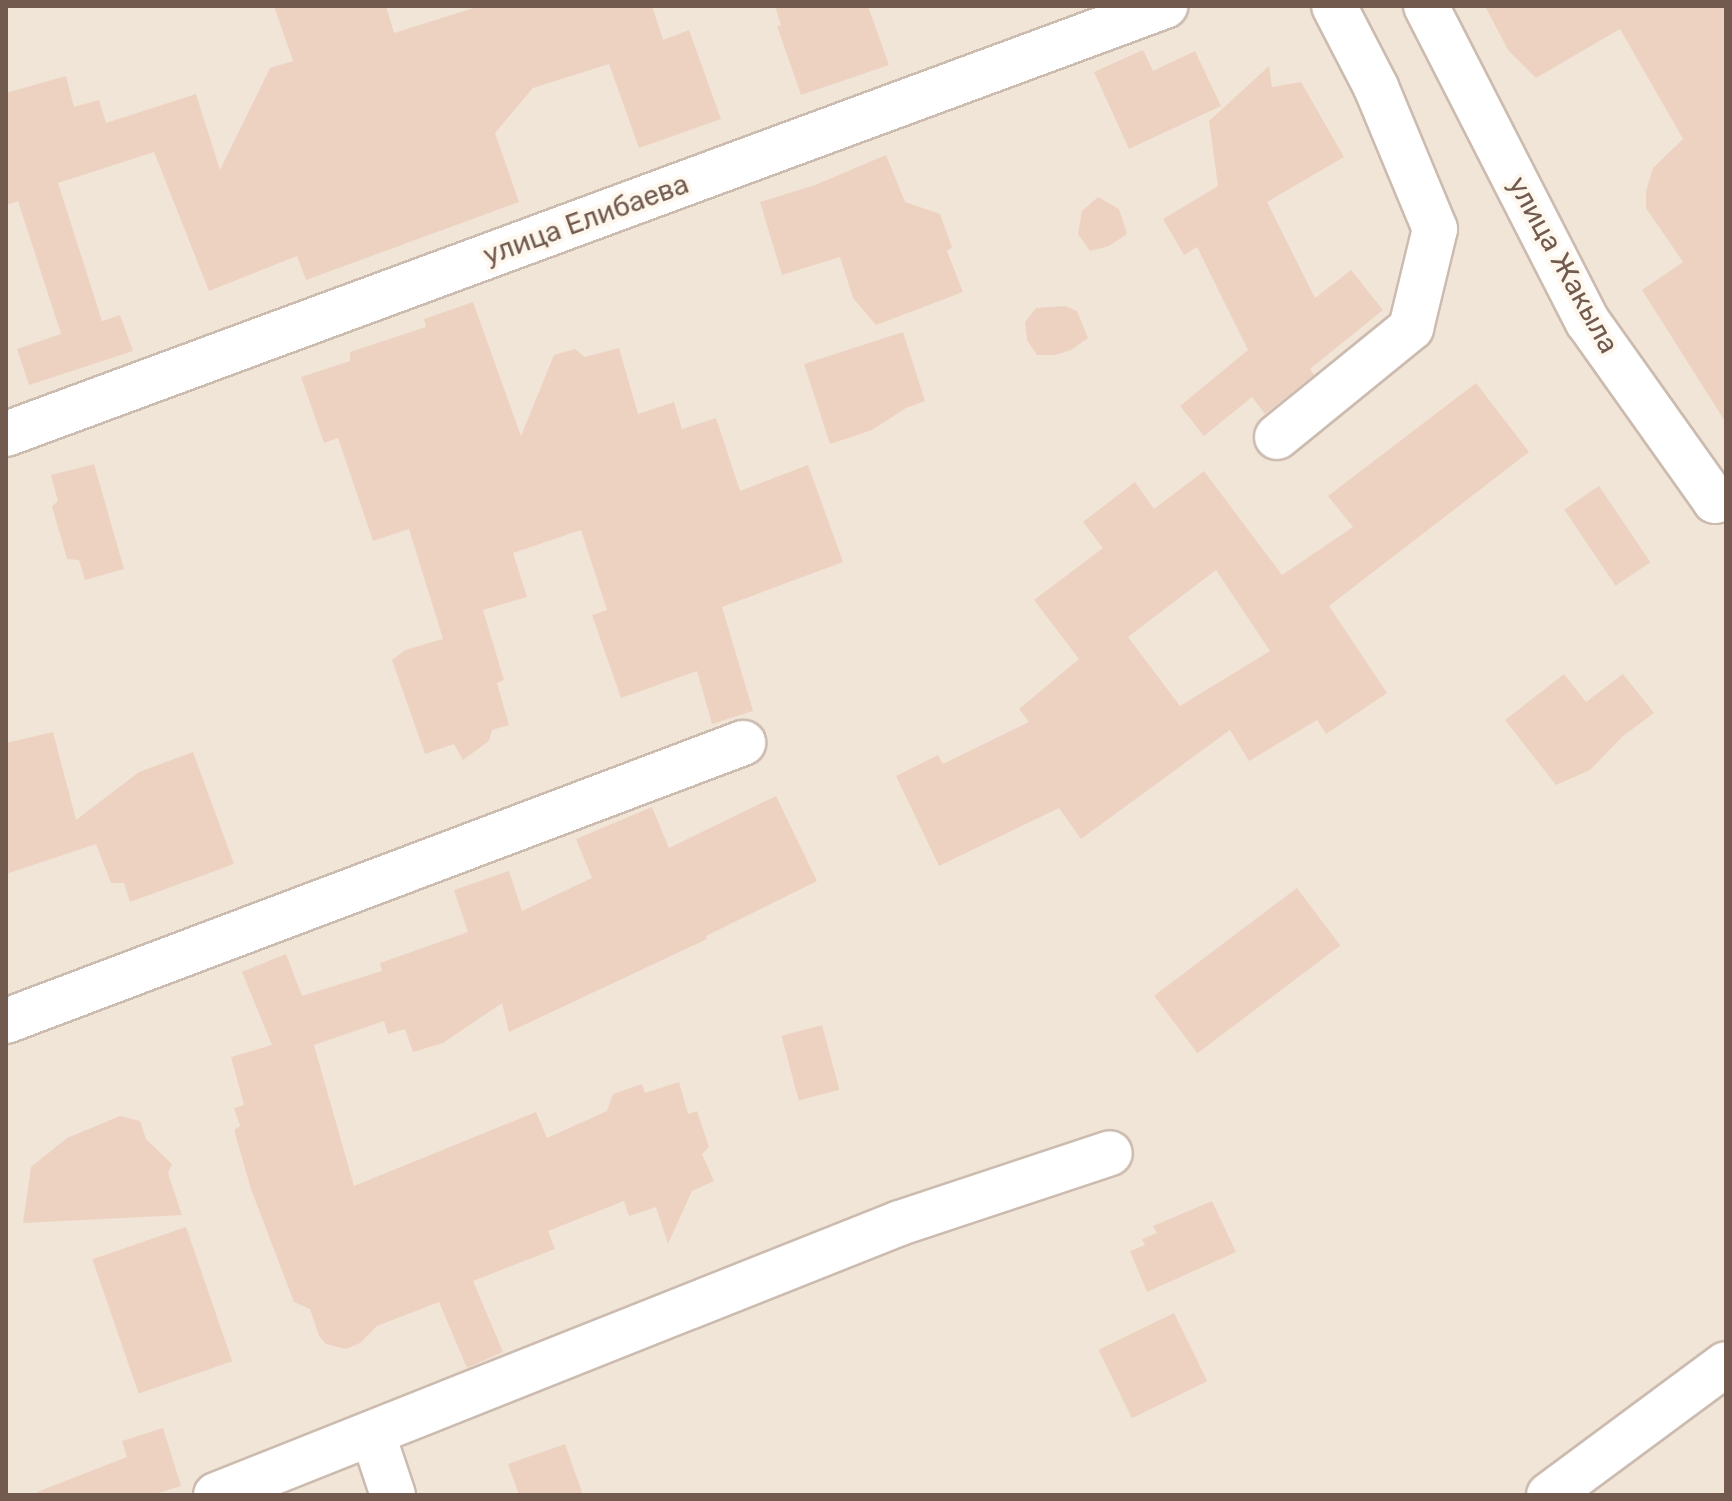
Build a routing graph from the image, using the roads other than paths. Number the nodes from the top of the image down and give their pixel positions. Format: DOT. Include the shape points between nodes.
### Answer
graph roads {
  1 [pos="1165,6"];
  2 [pos="1334,6"];
  3 [pos="1426,6"];
  4 [pos="6,434"];
  5 [pos="1277,437"];
  6 [pos="1726,498"];
  7 [pos="743,743"];
  8 [pos="6,1021"];
  9 [pos="1110,1153"];
  10 [pos="1726,1364"];
  11 [pos="373,1435"];
  12 [pos="216,1495"];
  13 [pos="393,1495"];
  14 [pos="1549,1495"];
  1 -- 4 [label="street, улица Елибаева"];
  2 -- 5 [label="street" via="1376,87 1435,229 1411,328"];
  3 -- 6 [label="street, улица Жакыла" via="1588,322 1715,501"];
  7 -- 8 [label="street"];
  9 -- 11 [label="street" via="900,1223"];
  10 -- 14 [label="street"];
  11 -- 12 [label="street"];
  11 -- 13 [label="street"];
}
